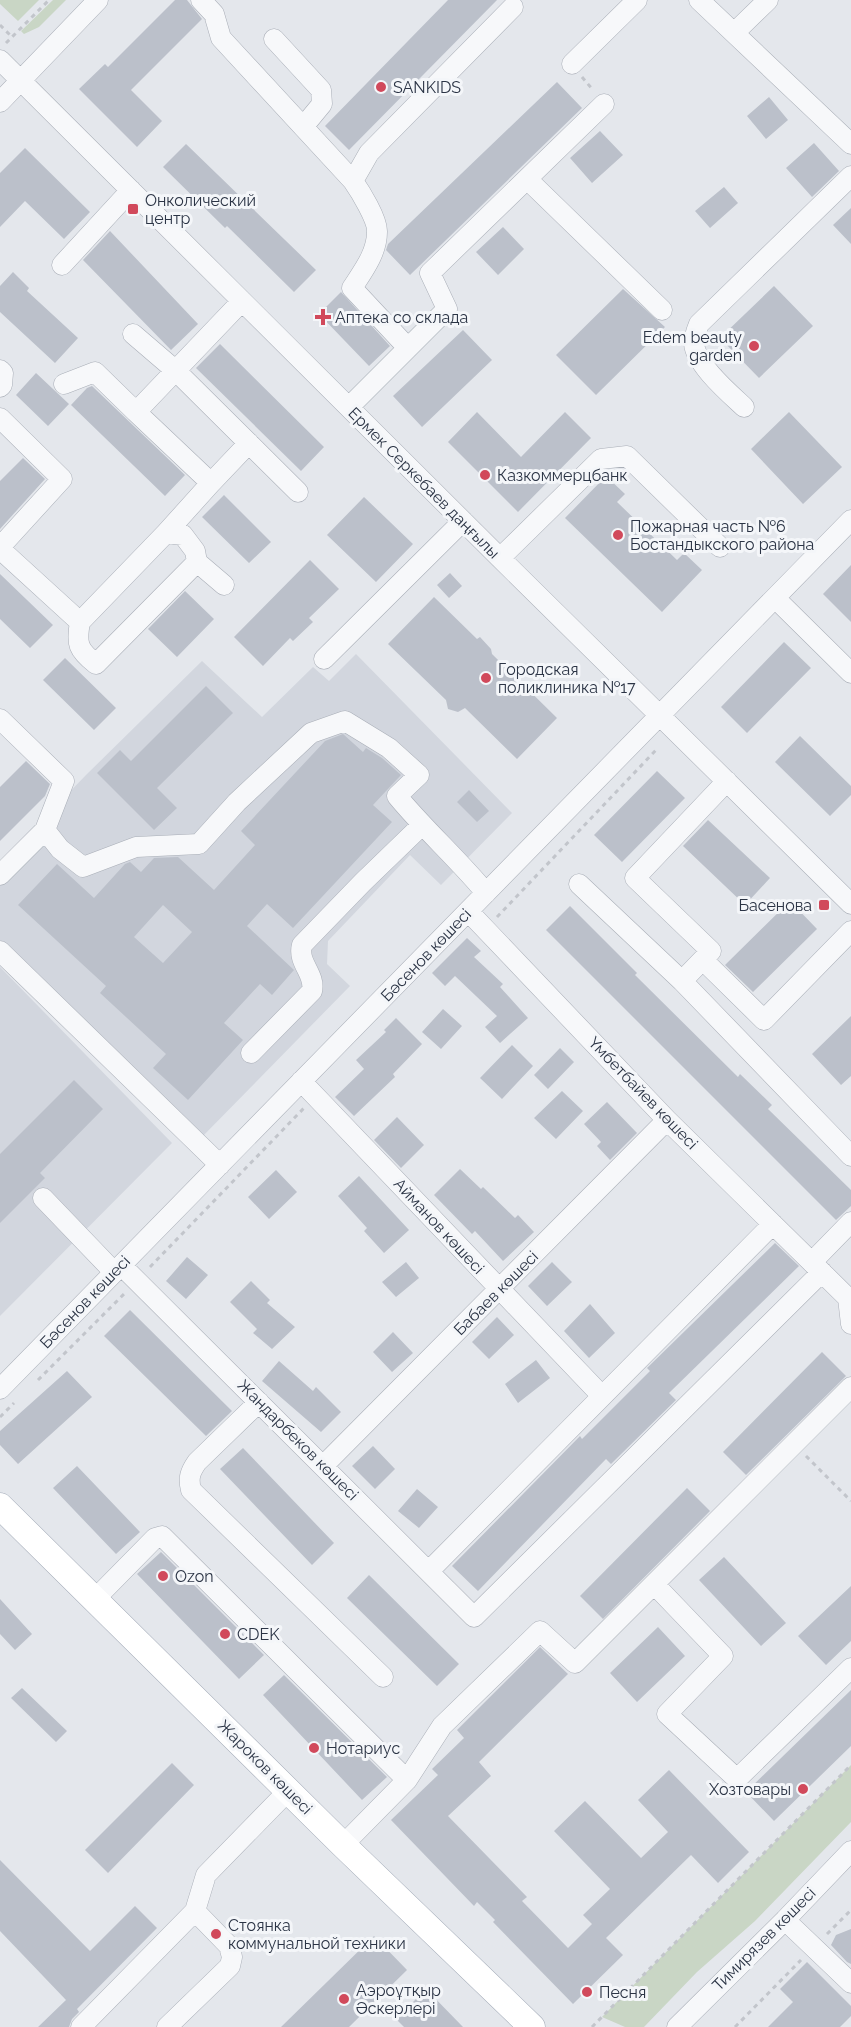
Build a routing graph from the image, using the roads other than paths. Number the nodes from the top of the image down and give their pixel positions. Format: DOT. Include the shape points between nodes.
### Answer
graph roads {
  1 [pos="98,0"];
  2 [pos="201,0"];
  3 [pos="637,0"];
  4 [pos="699,0"];
  5 [pos="768,0"];
  6 [pos="513,6"];
  7 [pos="734,33"];
  8 [pos="274,39"];
  9 [pos="0,60"];
  10 [pos="572,64"];
  11 [pos="20,81"];
  12 [pos="0,102"];
  13 [pos="604,104"];
  14 [pos="303,127"];
  15 [pos="851,144"];
  16 [pos="851,176"];
  17 [pos="527,178"];
  18 [pos="353,181"];
  19 [pos="131,190"];
  20 [pos="62,265"];
  21 [pos="242,301"];
  22 [pos="663,310"];
  23 [pos="133,334"];
  24 [pos="408,348"];
  25 [pos="0,370"];
  26 [pos="175,370"];
  27 [pos="64,384"];
  28 [pos="0,387"];
  29 [pos="349,407"];
  30 [pos="744,407"];
  31 [pos="136,412"];
  32 [pos="0,418"];
  33 [pos="249,443"];
  34 [pos="211,483"];
  35 [pos="298,492"];
  36 [pos="851,520"];
  37 [pos="462,521"];
  38 [pos="166,533"];
  39 [pos="720,547"];
  40 [pos="0,548"];
  41 [pos="500,558"];
  42 [pos="197,562"];
  43 [pos="224,585"];
  44 [pos="775,598"];
  45 [pos="80,622"];
  46 [pos="324,659"];
  47 [pos="851,673"];
  48 [pos="660,715"];
  49 [pos="0,719"];
  50 [pos="727,781"];
  51 [pos="422,825"];
  52 [pos="45,830"];
  53 [pos="0,875"];
  54 [pos="579,884"];
  55 [pos="486,893"];
  56 [pos="851,904"];
  57 [pos="468,911"];
  58 [pos="851,931"];
  59 [pos="0,951"];
  60 [pos="703,960"];
  61 [pos="682,981"];
  62 [pos="251,1053"];
  63 [pos="301,1081"];
  64 [pos="667,1120"];
  65 [pos="851,1156"];
  66 [pos="219,1165"];
  67 [pos="43,1197"];
  68 [pos="851,1222"];
  69 [pos="773,1224"];
  70 [pos="817,1267"];
  71 [pos="117,1269"];
  72 [pos="498,1290"];
  73 [pos="851,1324"];
  74 [pos="851,1386"];
  75 [pos="0,1389"];
  76 [pos="602,1396"];
  77 [pos="259,1402"];
  78 [pos="324,1465"];
  79 [pos="0,1506"];
  80 [pos="429,1571"];
  81 [pos="654,1584"];
  82 [pos="95,1599"];
  83 [pos="851,1668"];
  84 [pos="383,1677"];
  85 [pos="407,1780"];
  86 [pos="288,1790"];
  87 [pos="344,1845"];
  88 [pos="851,1851"];
  89 [pos="195,1911"];
  90 [pos="785,1920"];
  91 [pos="851,1983"];
  92 [pos="534,2026"];
  93 [pos="81,2027"];
  94 [pos="167,2027"];
  95 [pos="677,2027"];
  1 -- 11 [label="street"];
  2 -- 14 [label="street" via="214,14 221,38"];
  3 -- 10 [label="street"];
  4 -- 7 [label="street"];
  5 -- 7 [label="street"];
  6 -- 18 [label="street" via="369,153"];
  7 -- 15 [label="street"];
  8 -- 14 [label="street" via="321,90 322,104"];
  9 -- 11 [label="street, Ермек Серкебаев даңғылы"];
  11 -- 12 [label="street"];
  11 -- 19 [label="street, Ермек Серкебаев даңғылы"];
  13 -- 17 [label="street"];
  14 -- 18 [label="street"];
  16 -- 30 [label="street" via="699,324 694,343 699,355 709,373"];
  17 -- 22 [label="street"];
  17 -- 24 [label="street" via="430,273 447,309"];
  18 -- 24 [label="street" via="378,230 371,259 352,288"];
  19 -- 20 [label="street"];
  19 -- 21 [label="street, Ермек Серкебаев даңғылы"];
  21 -- 26 [label="street"];
  21 -- 29 [label="street, Ермек Серкебаев даңғылы"];
  23 -- 26 [label="street"];
  24 -- 29 [label="street"];
  25 -- 28 [label="street"];
  26 -- 31 [label="street"];
  26 -- 33 [label="street"];
  27 -- 31 [label="street" via="94,372"];
  29 -- 37 [label="street, Ермек Серкебаев даңғылы"];
  31 -- 34 [label="street"];
  32 -- 40 [label="street" via="62,479"];
  33 -- 34 [label="street"];
  33 -- 35 [label="street"];
  34 -- 38 [label="street"];
  36 -- 44 [label="street, Бәсенов көшесі"];
  37 -- 41 [label="street, Ермек Серкебаев даңғылы"];
  37 -- 46 [label="street"];
  38 -- 42 [label="street" via="183,535 195,551"];
  38 -- 45 [label="street"];
  39 -- 41 [label="street" via="627,456 602,459"];
  40 -- 45 [label="street"];
  41 -- 48 [label="street, Ермек Серкебаев даңғылы"];
  42 -- 43 [label="street"];
  42 -- 45 [label="street" via="96,664 81,653 77,637"];
  44 -- 47 [label="street"];
  44 -- 48 [label="street, Бәсенов көшесі"];
  48 -- 50 [label="street, Ермек Серкебаев даңғылы"];
  48 -- 55 [label="street, Бәсенов көшесі"];
  49 -- 52 [label="street" via="64,781"];
  50 -- 56 [label="street, Ермек Серкебаев даңғылы"];
  50 -- 60 [label="street" via="635,878 711,951"];
  51 -- 52 [label="street" via="397,796 419,775 389,748 345,721 311,734 237,802 199,844 136,848 83,867 60,849"];
  51 -- 55 [label="street"];
  51 -- 62 [label="street" via="302,945 302,961 314,984 312,992"];
  52 -- 53 [label="street"];
  54 -- 61 [label="street"];
  55 -- 57 [label="street, Бәсенов көшесі"];
  57 -- 63 [label="street, Бәсенов көшесі"];
  57 -- 64 [label="street, Үмбетбайев көшесі"];
  58 -- 60 [label="street" via="764,1020"];
  59 -- 66 [label="street"];
  60 -- 61 [label="street"];
  61 -- 65 [label="street"];
  63 -- 66 [label="street, Бәсенов көшесі"];
  63 -- 72 [label="street, Айманов көшесі"];
  64 -- 69 [label="street, Үмбетбайев көшесі"];
  64 -- 72 [label="street, Бабаев көшесі"];
  66 -- 71 [label="street, Бәсенов көшесі"];
  67 -- 71 [label="street, Жандарбеков көшесі"];
  68 -- 70 [label="street"];
  69 -- 70 [label="street, Үмбетбайев көшесі"];
  69 -- 76 [label="street"];
  70 -- 73 [label="street, Үмбетбайев көшесі" via="848,1298"];
  70 -- 80 [label="street, Жандарбеков көшесі" via="474,1617"];
  71 -- 75 [label="street, Бәсенов көшесі"];
  71 -- 77 [label="street, Жандарбеков көшесі" via="137,1281"];
  72 -- 76 [label="street, Айманов көшесі"];
  72 -- 78 [label="street, Бабаев көшесі"];
  74 -- 81 [label="street"];
  76 -- 80 [label="street"];
  77 -- 78 [label="street, Жандарбеков көшесі"];
  77 -- 84 [label="street" via="197,1462 191,1470 191,1491"];
  78 -- 80 [label="street, Жандарбеков көшесі"];
  79 -- 82 [label="main road, Жароков көшесі"];
  81 -- 83 [label="street" via="723,1656 667,1714 737,1779"];
  81 -- 85 [label="street" via="575,1663 540,1631 442,1726"];
  82 -- 85 [label="street" via="155,1538 162,1536"];
  82 -- 86 [label="main road, Жароков көшесі"];
  85 -- 87 [label="street"];
  86 -- 87 [label="main road, Жароков көшесі"];
  86 -- 89 [label="street" via="206,1875"];
  87 -- 92 [label="main road, Жароков көшесі"];
  88 -- 90 [label="street, Тимирязев көшесі"];
  89 -- 93 [label="street"];
  89 -- 94 [label="street" via="229,1946 230,1966"];
  90 -- 91 [label="street"];
  90 -- 95 [label="street, Тимирязев көшесі"];
}
